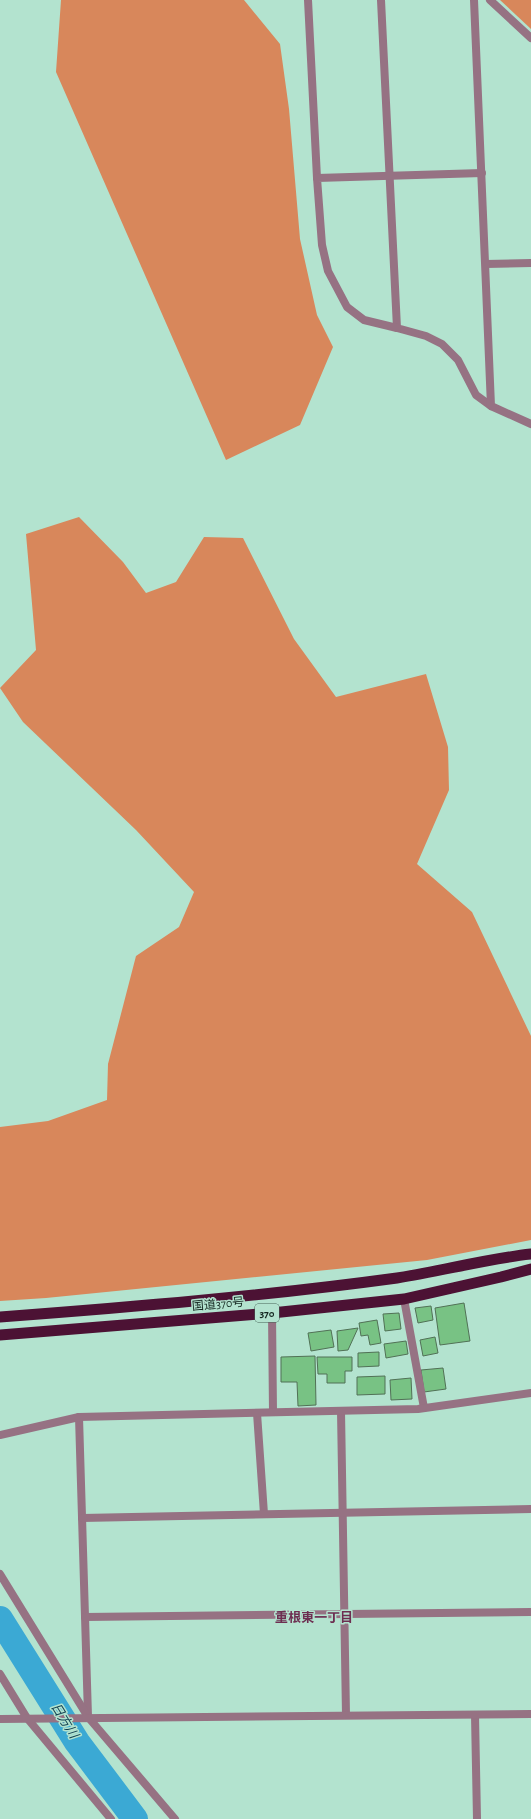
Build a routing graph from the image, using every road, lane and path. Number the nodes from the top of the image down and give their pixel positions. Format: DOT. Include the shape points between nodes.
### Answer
graph roads {
  1 [pos="308,0"];
  2 [pos="382,0"];
  3 [pos="473,0"];
  4 [pos="490,0"];
  5 [pos="531,38"];
  6 [pos="482,173"];
  7 [pos="389,177"];
  8 [pos="317,178"];
  9 [pos="531,263"];
  10 [pos="486,264"];
  11 [pos="397,328"];
  12 [pos="492,406"];
  13 [pos="531,424"];
  14 [pos="531,1254"];
  15 [pos="531,1269"];
  16 [pos="404,1299"];
  17 [pos="272,1313"];
  18 [pos="0,1317"];
  19 [pos="0,1335"];
  20 [pos="531,1393"];
  21 [pos="424,1408"];
  22 [pos="341,1410"];
  23 [pos="273,1412"];
  24 [pos="258,1413"];
  25 [pos="79,1417"];
  26 [pos="0,1436"];
  27 [pos="531,1509"];
  28 [pos="342,1513"];
  29 [pos="264,1514"];
  30 [pos="82,1518"];
  31 [pos="0,1574"];
  32 [pos="531,1612"];
  33 [pos="344,1614"];
  34 [pos="85,1617"];
  35 [pos="0,1674"];
  36 [pos="531,1714"];
  37 [pos="346,1715"];
  38 [pos="475,1715"];
  39 [pos="88,1717"];
  40 [pos="27,1718"];
  41 [pos="0,1719"];
  42 [pos="111,1819"];
  43 [pos="175,1819"];
  44 [pos="477,1819"];
  1 -- 8 [label="street"];
  2 -- 7 [label="street"];
  3 -- 6 [label="street"];
  4 -- 5 [label="street"];
  6 -- 7 [label="street"];
  6 -- 10 [label="street"];
  7 -- 8 [label="street"];
  7 -- 11 [label="street"];
  8 -- 11 [label="street" via="322,245 328,271 347,308 364,320"];
  9 -- 10 [label="street"];
  10 -- 12 [label="street"];
  11 -- 12 [label="street" via="426,336 442,344 458,360 476,395"];
  12 -- 13 [label="street"];
  14 -- 18 [label="highway, 国道370号 / 370" via="399,1277 271,1293"];
  15 -- 16 [label="highway, 国道370号 / 370"];
  16 -- 17 [label="highway, 国道370号 / 370"];
  16 -- 21 [label="street"];
  17 -- 19 [label="highway, 国道370号 / 370"];
  17 -- 23 [label="street"];
  20 -- 21 [label="street"];
  21 -- 22 [label="street"];
  22 -- 23 [label="street"];
  22 -- 28 [label="street"];
  23 -- 24 [label="street"];
  24 -- 25 [label="street"];
  24 -- 29 [label="street"];
  25 -- 26 [label="street"];
  25 -- 30 [label="street"];
  27 -- 28 [label="street"];
  28 -- 29 [label="street"];
  28 -- 33 [label="street"];
  29 -- 30 [label="street"];
  30 -- 34 [label="street"];
  31 -- 39 [label="street"];
  32 -- 33 [label="street"];
  33 -- 34 [label="street"];
  33 -- 37 [label="street"];
  34 -- 39 [label="street"];
  35 -- 40 [label="street"];
  36 -- 38 [label="street"];
  37 -- 38 [label="street"];
  37 -- 39 [label="street"];
  38 -- 44 [label="street"];
  39 -- 40 [label="street"];
  39 -- 43 [label="street"];
  40 -- 41 [label="street"];
  40 -- 42 [label="street"];
}
